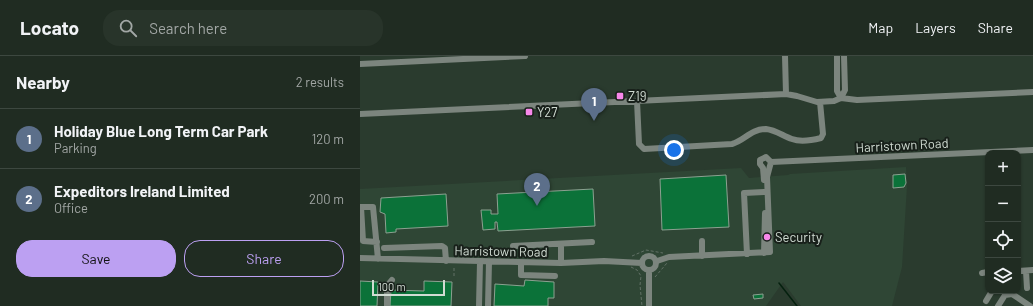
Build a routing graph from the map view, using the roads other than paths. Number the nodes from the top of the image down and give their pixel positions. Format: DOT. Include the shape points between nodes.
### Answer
graph roads {
  1 [pos="525,56"];
  2 [pos="785,56"];
  3 [pos="836,56"];
  4 [pos="844,56"];
  5 [pos="360,64"];
  6 [pos="1033,92"];
  7 [pos="786,94"];
  8 [pos="841,98"];
  9 [pos="637,101"];
  10 [pos="820,102"];
  11 [pos="360,114"];
  12 [pos="1033,150"];
  13 [pos="768,166"];
  14 [pos="764,192"];
  15 [pos="702,241"];
  16 [pos="377,242"];
  17 [pos="592,242"];
  18 [pos="561,244"];
  19 [pos="513,246"];
  20 [pos="384,248"];
  21 [pos="767,252"];
  22 [pos="747,254"];
  23 [pos="702,256"];
  24 [pos="360,258"];
  25 [pos="378,259"];
  26 [pos="446,261"];
  27 [pos="657,261"];
  28 [pos="480,262"];
  29 [pos="489,262"];
  30 [pos="521,262"];
  31 [pos="562,263"];
  32 [pos="642,263"];
  33 [pos="649,270"];
  34 [pos="1033,270"];
  35 [pos="1021,271"];
  36 [pos="1026,271"];
  37 [pos="555,276"];
  38 [pos="392,280"];
  39 [pos="1029,285"];
  40 [pos="990,294"];
  41 [pos="986,301"];
  42 [pos="387,306"];
  43 [pos="479,306"];
  44 [pos="488,306"];
  45 [pos="649,306"];
  46 [pos="998,306"];
  47 [pos="1030,306"];
  1 -- 5 [label="street"];
  2 -- 7 [label="street"];
  3 -- 8 [label="street" via="837,91"];
  4 -- 8 [label="street" via="846,90"];
  6 -- 8 [label="street" via="857,100"];
  7 -- 9 [label="street"];
  7 -- 10 [label="street"];
  8 -- 10 [label="street"];
  9 -- 10 [label="street" via="639,144 644,148 732,144 754,131 765,129 795,140 821,138 823,134"];
  9 -- 11 [label="street"];
  12 -- 13 [label="street, Harristown Road"];
  13 -- 14 [label="street"];
  13 -- 21 [label="street"];
  14 -- 21 [label="street"];
  14 -- 22 [label="street" via="744,193"];
  15 -- 23 [label="street"];
  16 -- 16 [label="street" via="373,207 361,207 363,242"];
  16 -- 25 [label="street"];
  17 -- 18 [label="street"];
  18 -- 19 [label="street"];
  18 -- 31 [label="street"];
  20 -- 26 [label="street" via="442,246 445,248"];
  21 -- 22 [label="street"];
  22 -- 23 [label="street"];
  23 -- 27 [label="street"];
  24 -- 25 [label="street, Harristown Road"];
  25 -- 26 [label="street, Harristown Road"];
  26 -- 28 [label="street, Harristown Road"];
  27 -- 32 [label="street" via="648,256"];
  27 -- 33 [label="street" via="655,268"];
  28 -- 29 [label="street, Harristown Road"];
  28 -- 43 [label="street"];
  29 -- 30 [label="street, Harristown Road"];
  29 -- 44 [label="street"];
  30 -- 31 [label="street, Harristown Road"];
  30 -- 37 [label="street" via="521,275"];
  31 -- 32 [label="street, Harristown Road"];
  32 -- 33 [label="street" via="644,268"];
  33 -- 45 [label="street"];
  34 -- 36 [label="street"];
  35 -- 36 [label="street"];
  36 -- 39 [label="street"];
  38 -- 42 [label="street" via="387,286"];
  40 -- 41 [label="street"];
  46 -- 47 [label="street" via="1006,295 1012,294"];
}
